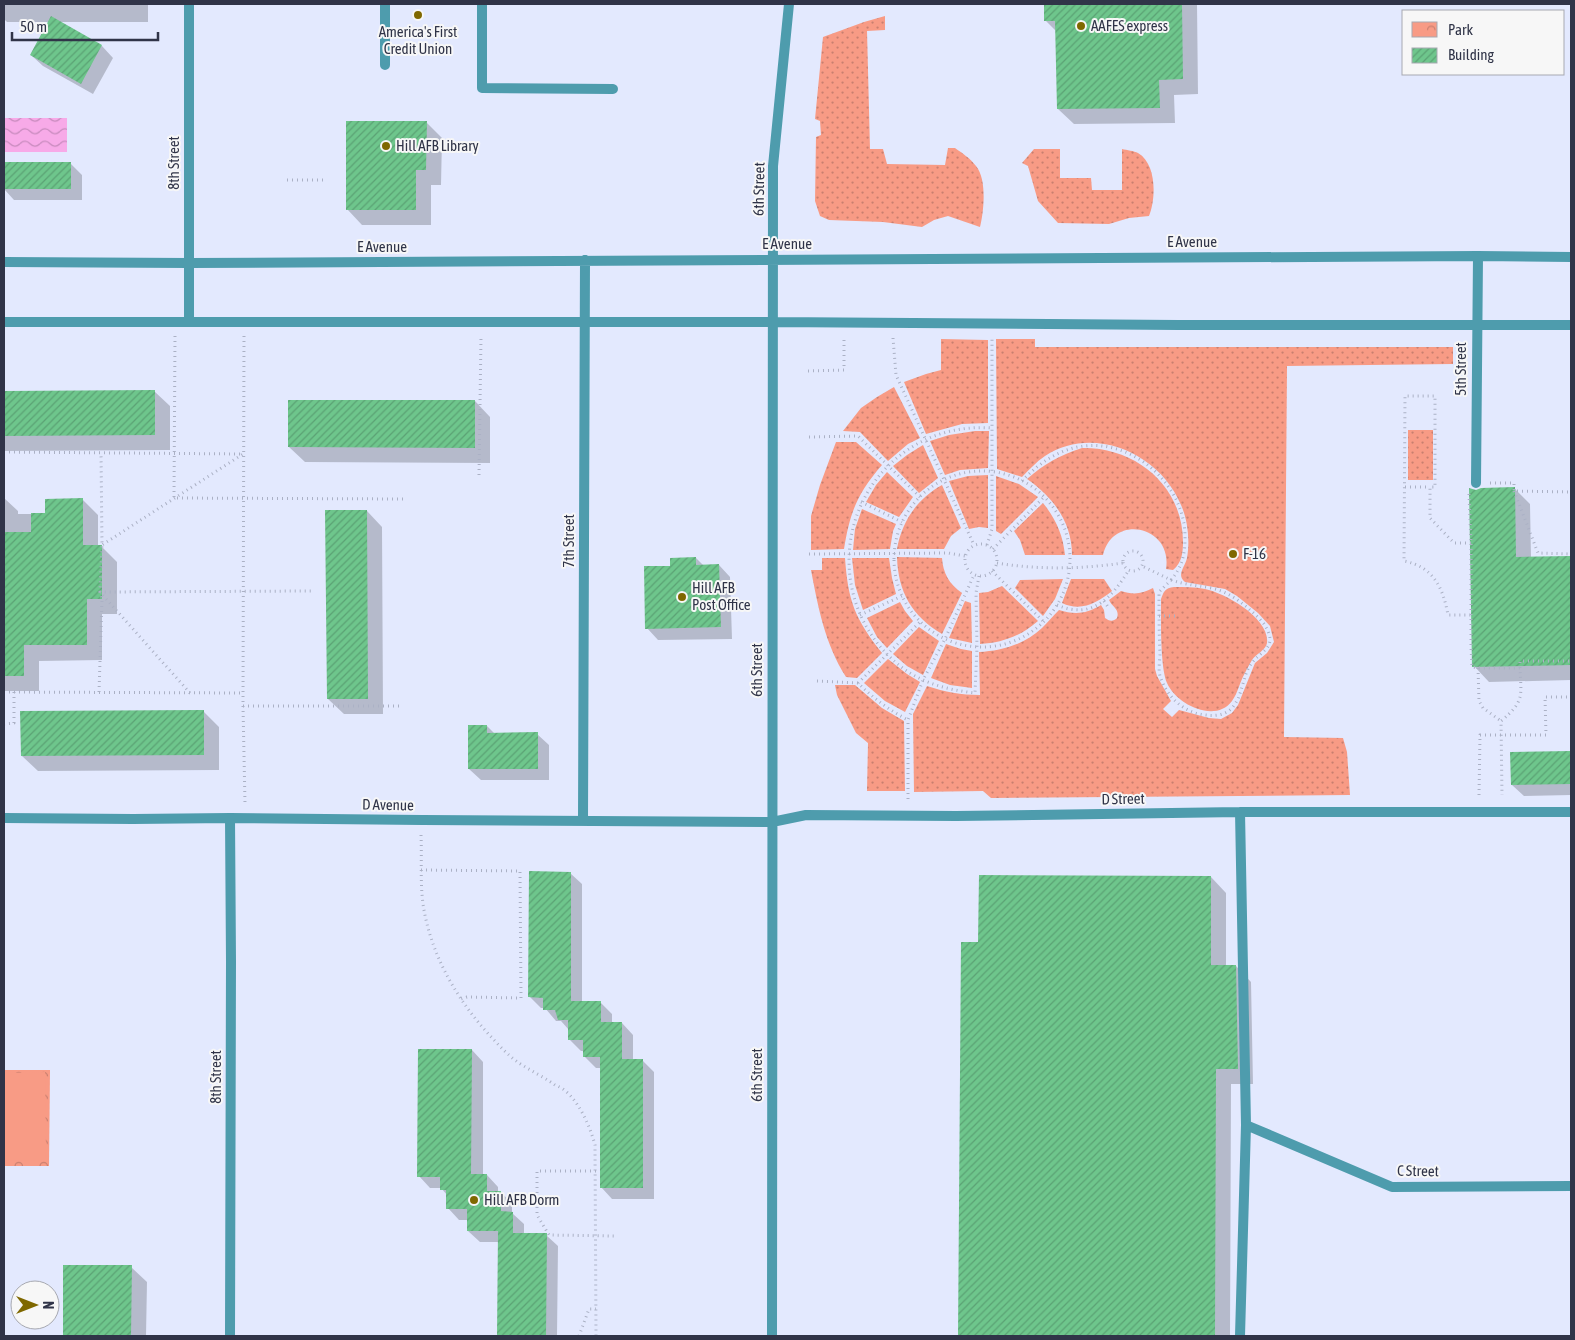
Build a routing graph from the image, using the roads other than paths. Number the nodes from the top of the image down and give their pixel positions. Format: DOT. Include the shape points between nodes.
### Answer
graph roads {
  1 [pos="189,4"];
  2 [pos="385,4"];
  3 [pos="482,4"];
  4 [pos="788,4"];
  5 [pos="385,65"];
  6 [pos="613,89"];
  7 [pos="1478,256"];
  8 [pos="1571,256"];
  9 [pos="585,260"];
  10 [pos="773,260"];
  11 [pos="4,262"];
  12 [pos="189,263"];
  13 [pos="4,322"];
  14 [pos="189,322"];
  15 [pos="585,322"];
  16 [pos="773,322"];
  17 [pos="1477,325"];
  18 [pos="1571,325"];
  19 [pos="1476,483"];
  20 [pos="1240,812"];
  21 [pos="1571,812"];
  22 [pos="4,818"];
  23 [pos="230,818"];
  24 [pos="583,821"];
  25 [pos="772,822"];
  26 [pos="1246,1125"];
  27 [pos="1571,1186"];
  28 [pos="230,1336"];
  29 [pos="772,1336"];
  30 [pos="1240,1336"];
  1 -- 12 [label="lane, 8th Street"];
  2 -- 5 [label="lane"];
  3 -- 6 [label="lane" via="482,88"];
  4 -- 10 [label="lane, 6th Street" via="773,166"];
  7 -- 8 [label="lane, E Avenue"];
  7 -- 10 [label="lane, E Avenue"];
  7 -- 17 [label="lane, 5th Street"];
  9 -- 10 [label="lane, E Avenue"];
  9 -- 12 [label="lane, E Avenue"];
  9 -- 15 [label="lane, 7th Street"];
  10 -- 16 [label="lane, 6th Street"];
  11 -- 12 [label="lane, E Avenue"];
  12 -- 14 [label="lane, 8th Street"];
  13 -- 14 [label="lane"];
  14 -- 15 [label="lane"];
  15 -- 16 [label="lane"];
  15 -- 24 [label="lane, 7th Street"];
  16 -- 17 [label="lane"];
  16 -- 25 [label="lane, 6th Street"];
  17 -- 18 [label="lane"];
  17 -- 19 [label="lane, 5th Street"];
  20 -- 21 [label="lane, D Street"];
  20 -- 25 [label="lane, D Street" via="806,815"];
  20 -- 26 [label="lane"];
  22 -- 23 [label="lane, D Avenue"];
  23 -- 24 [label="lane, D Avenue"];
  23 -- 28 [label="lane, 8th Street"];
  24 -- 25 [label="lane, D Avenue"];
  25 -- 29 [label="lane, 6th Street"];
  26 -- 27 [label="lane, C Street" via="1392,1187"];
  26 -- 30 [label="lane"];
}
